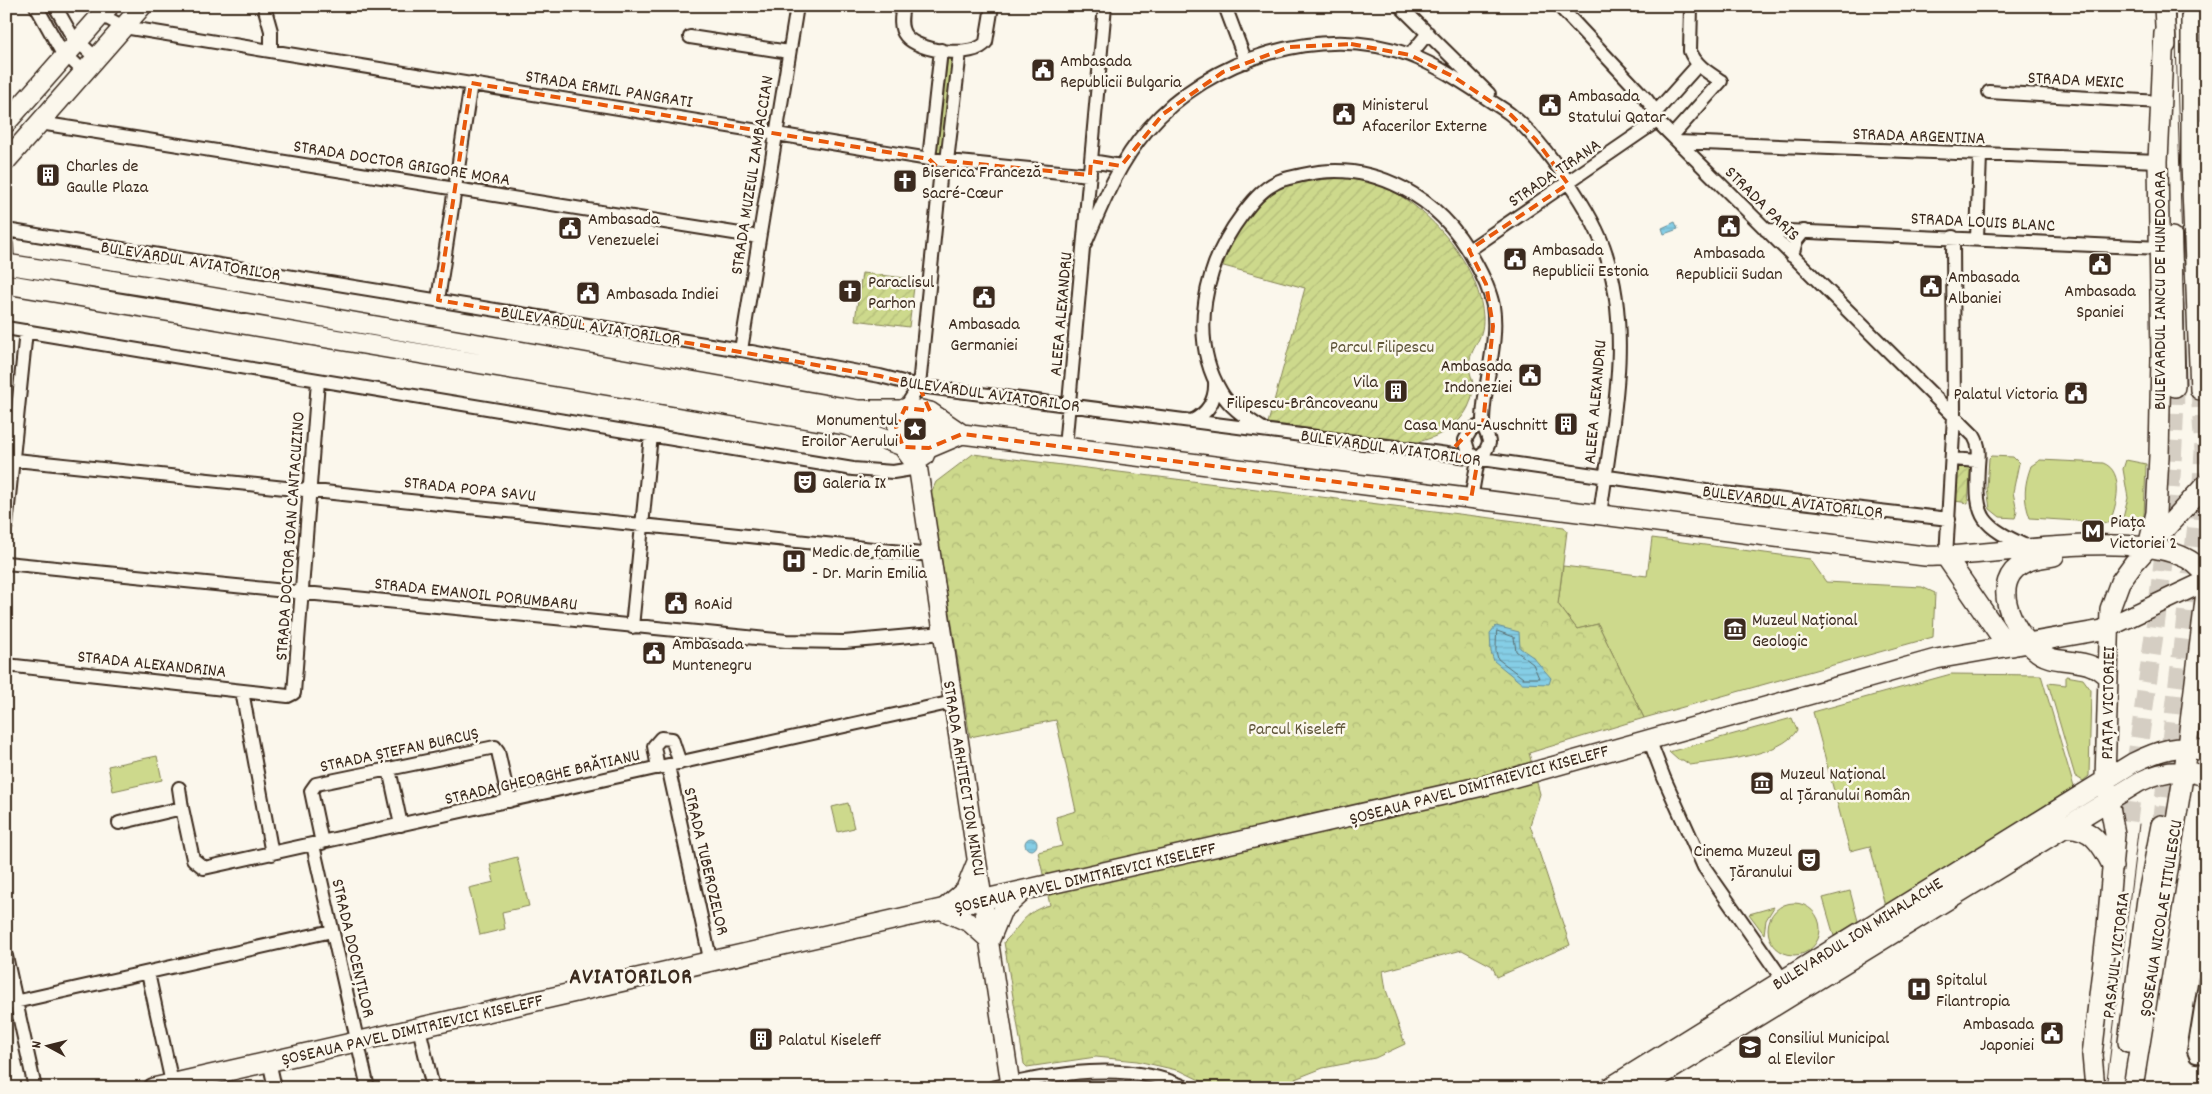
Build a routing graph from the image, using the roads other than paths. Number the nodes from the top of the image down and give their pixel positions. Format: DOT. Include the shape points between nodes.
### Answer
graph roads {
  1 [pos="36,6"];
  2 [pos="55,6"];
  3 [pos="142,6"];
  4 [pos="264,6"];
  5 [pos="797,6"];
  6 [pos="903,6"];
  7 [pos="992,6"];
  8 [pos="1105,6"];
  9 [pos="1225,6"];
  10 [pos="1400,6"];
  11 [pos="1559,6"];
  12 [pos="1691,6"];
  13 [pos="2164,6"];
  14 [pos="105,10"];
  15 [pos="2191,12"];
  16 [pos="124,27"];
  17 [pos="1428,33"];
  18 [pos="690,37"];
  19 [pos="72,48"];
  20 [pos="271,50"];
  21 [pos="941,50"];
  22 [pos="789,52"];
  23 [pos="960,52"];
  24 [pos="1410,55"];
  25 [pos="1246,62"];
  26 [pos="90,65"];
  27 [pos="1698,65"];
  28 [pos="2202,72"];
  29 [pos="471,83"];
  30 [pos="1989,92"];
  31 [pos="2165,102"];
  32 [pos="1511,115"];
  33 [pos="1656,117"];
  34 [pos="6,123"];
  35 [pos="40,123"];
  36 [pos="776,133"];
  37 [pos="1675,139"];
  38 [pos="1980,155"];
  39 [pos="928,160"];
  40 [pos="6,161"];
  41 [pos="1091,161"];
  42 [pos="2158,161"];
  43 [pos="947,162"];
  44 [pos="1121,166"];
  45 [pos="1090,175"];
  46 [pos="940,179"];
  47 [pos="2206,183"];
  48 [pos="1568,184"];
  49 [pos="455,188"];
  50 [pos="6,230"];
  51 [pos="1766,230"];
  52 [pos="1804,231"];
  53 [pos="759,237"];
  54 [pos="1954,237"];
  55 [pos="1976,238"];
  56 [pos="6,244"];
  57 [pos="1085,244"];
  58 [pos="2160,248"];
  59 [pos="1469,250"];
  60 [pos="1792,256"];
  61 [pos="7,264"];
  62 [pos="6,284"];
  63 [pos="37,289"];
  64 [pos="6,297"];
  65 [pos="438,300"];
  66 [pos="6,328"];
  67 [pos="26,331"];
  68 [pos="741,350"];
  69 [pos="318,381"];
  70 [pos="1215,382"];
  71 [pos="919,386"];
  72 [pos="2175,387"];
  73 [pos="2200,390"];
  74 [pos="1069,405"];
  75 [pos="905,408"];
  76 [pos="930,412"];
  77 [pos="1954,416"];
  78 [pos="1192,421"];
  79 [pos="1482,424"];
  80 [pos="1265,431"];
  81 [pos="962,434"];
  82 [pos="651,435"];
  83 [pos="1467,435"];
  84 [pos="903,447"];
  85 [pos="1065,447"];
  86 [pos="928,448"];
  87 [pos="1433,452"];
  88 [pos="10,459"];
  89 [pos="1478,459"];
  90 [pos="1952,459"];
  91 [pos="1978,460"];
  92 [pos="918,468"];
  93 [pos="1604,477"];
  94 [pos="2206,484"];
  95 [pos="310,490"];
  96 [pos="1471,499"];
  97 [pos="1600,515"];
  98 [pos="1949,519"];
  99 [pos="643,523"];
  100 [pos="6,526"];
  101 [pos="2096,546"];
  102 [pos="2148,546"];
  103 [pos="2030,548"];
  104 [pos="931,555"];
  105 [pos="1946,557"];
  106 [pos="6,563"];
  107 [pos="2206,579"];
  108 [pos="302,592"];
  109 [pos="2206,592"];
  110 [pos="632,627"];
  111 [pos="2109,627"];
  112 [pos="942,633"];
  113 [pos="2020,644"];
  114 [pos="6,665"];
  115 [pos="2108,677"];
  116 [pos="242,691"];
  117 [pos="294,693"];
  118 [pos="953,702"];
  119 [pos="1649,739"];
  120 [pos="2187,747"];
  121 [pos="2206,752"];
  122 [pos="669,766"];
  123 [pos="389,769"];
  124 [pos="2184,771"];
  125 [pos="2206,777"];
  126 [pos="2105,779"];
  127 [pos="179,788"];
  128 [pos="2109,800"];
  129 [pos="509,801"];
  130 [pos="182,808"];
  131 [pos="2128,821"];
  132 [pos="119,823"];
  133 [pos="401,825"];
  134 [pos="2161,825"];
  135 [pos="2064,828"];
  136 [pos="318,844"];
  137 [pos="272,854"];
  138 [pos="977,860"];
  139 [pos="2112,867"];
  140 [pos="1024,891"];
  141 [pos="983,900"];
  142 [pos="941,910"];
  143 [pos="332,931"];
  144 [pos="990,941"];
  145 [pos="6,956"];
  146 [pos="711,963"];
  147 [pos="148,973"];
  148 [pos="2206,977"];
  149 [pos="1787,987"];
  150 [pos="11,1003"];
  151 [pos="419,1028"];
  152 [pos="358,1042"];
  153 [pos="2206,1057"];
  154 [pos="269,1061"];
  155 [pos="172,1083"];
  156 [pos="1011,1086"];
  157 [pos="35,1088"];
  158 [pos="153,1088"];
  159 [pos="275,1088"];
  160 [pos="368,1088"];
  161 [pos="432,1088"];
  162 [pos="992,1088"];
  163 [pos="1187,1088"];
  164 [pos="1609,1088"];
  165 [pos="1641,1088"];
  166 [pos="2097,1088"];
  167 [pos="2122,1088"];
  168 [pos="2131,1088"];
  1 -- 19 [label="street" via="58,46"];
  2 -- 19 [label="street" via="70,33"];
  3 -- 16 [label="main road"];
  4 -- 20 [label="street" via="271,31"];
  5 -- 22 [label="street, STRADA MUZEUL ZAMBACCIAN"];
  6 -- 21 [label="street" via="901,19 906,36 920,45"];
  7 -- 23 [label="street" via="986,42 978,49"];
  8 -- 41 [label="street, ALEEA ALEXANDRU"];
  9 -- 25 [label="street"];
  10 -- 17 [label="street"];
  11 -- 33 [label="street, STRADA PARIS"];
  12 -- 27 [label="street" via="1690,51"];
  13 -- 31 [label="main road, BULEVARDUL IANCU DE HUNEDOARA"];
  14 -- 16 [label="street, STRADA ERMIL PANGRATI"];
  14 -- 19 [label="main road"];
  15 -- 28 [label="main road"];
  15 -- 73 [label="main road" via="2191,144"];
  16 -- 20 [label="street, STRADA ERMIL PANGRATI"];
  16 -- 26 [label="main road"];
  17 -- 24 [label="street"];
  17 -- 32 [label="street"];
  18 -- 22 [label="street"];
  19 -- 26 [label="street"];
  19 -- 26 [label="street"];
  19 -- 34 [label="main road"];
  20 -- 29 [label="street, STRADA ERMIL PANGRATI"];
  21 -- 23 [label="street"];
  21 -- 39 [label="street"];
  22 -- 36 [label="street, STRADA MUZEUL ZAMBACCIAN"];
  23 -- 43 [label="street"];
  24 -- 25 [label="street, ALEEA ALEXANDRU" via="1373,46 1320,43 1289,48"];
  24 -- 32 [label="street, ALEEA ALEXANDRU" via="1454,77"];
  25 -- 44 [label="street, ALEEA ALEXANDRU" via="1204,83 1163,114"];
  26 -- 35 [label="main road"];
  27 -- 33 [label="street, STRADA TIRANA"];
  27 -- 37 [label="street" via="1721,81"];
  28 -- 47 [label="main road"];
  29 -- 36 [label="street, STRADA ERMIL PANGRATI"];
  29 -- 49 [label="street"];
  30 -- 31 [label="street, STRADA MEXIC"];
  31 -- 42 [label="main road, BULEVARDUL IANCU DE HUNEDOARA"];
  31 -- 72 [label="main road"];
  32 -- 48 [label="street, ALEEA ALEXANDRU" via="1536,140"];
  33 -- 37 [label="street, STRADA PARIS"];
  33 -- 48 [label="street, STRADA TIRANA"];
  35 -- 40 [label="main road"];
  35 -- 49 [label="street, STRADA DOCTOR GRIGORE MORA"];
  36 -- 39 [label="street, STRADA ERMIL PANGRATI"];
  36 -- 53 [label="street, STRADA MUZEUL ZAMBACCIAN"];
  37 -- 38 [label="street, STRADA ARGENTINA"];
  37 -- 51 [label="street, STRADA PARIS"];
  38 -- 42 [label="street, STRADA ARGENTINA"];
  38 -- 55 [label="street"];
  39 -- 43 [label="street, STRADA ERMIL PANGRATI"];
  39 -- 46 [label="street"];
  41 -- 44 [label="street"];
  41 -- 45 [label="street, ALEEA ALEXANDRU"];
  42 -- 58 [label="main road, BULEVARDUL IANCU DE HUNEDOARA"];
  43 -- 45 [label="street, STRADA ERMIL PANGRATI"];
  43 -- 46 [label="street"];
  44 -- 57 [label="street, ALEEA ALEXANDRU"];
  45 -- 57 [label="street, ALEEA ALEXANDRU"];
  46 -- 71 [label="street"];
  48 -- 59 [label="street, STRADA TIRANA"];
  48 -- 93 [label="street, ALEEA ALEXANDRU" via="1602,242 1613,279 1618,370"];
  49 -- 53 [label="street, STRADA DOCTOR GRIGORE MORA"];
  49 -- 65 [label="street"];
  50 -- 65 [label="street, BULEVARDUL AVIATORILOR"];
  51 -- 52 [label="street, STRADA LOUIS BLANC"];
  51 -- 60 [label="street, STRADA PARIS"];
  52 -- 54 [label="street, STRADA LOUIS BLANC"];
  52 -- 60 [label="street" via="1796,241"];
  53 -- 68 [label="street, STRADA MUZEUL ZAMBACCIAN"];
  54 -- 55 [label="street, STRADA LOUIS BLANC"];
  54 -- 77 [label="street"];
  55 -- 58 [label="street, STRADA LOUIS BLANC"];
  56 -- 61 [label="street"];
  57 -- 74 [label="street, ALEEA ALEXANDRU"];
  58 -- 102 [label="main road, BULEVARDUL IANCU DE HUNEDOARA" via="2157,507"];
  59 -- 70 [label="street" via="1433,208 1391,182 1364,173 1337,170 1277,182 1254,198 1231,229 1213,266 1204,312 1205,343"];
  59 -- 79 [label="street" via="1493,305 1494,326"];
  60 -- 77 [label="street, STRADA PARIS"];
  61 -- 75 [label="main road, BULEVARDUL AVIATORILOR" via="862,409"];
  62 -- 63 [label="main road"];
  63 -- 64 [label="street" via="16,291"];
  63 -- 84 [label="main road" via="860,429"];
  65 -- 68 [label="street, BULEVARDUL AVIATORILOR"];
  66 -- 67 [label="street"];
  67 -- 69 [label="street"];
  67 -- 88 [label="street"];
  68 -- 71 [label="street, BULEVARDUL AVIATORILOR"];
  69 -- 82 [label="street"];
  69 -- 95 [label="street, STRADA DOCTOR IOAN CANTACUZINO"];
  70 -- 78 [label="street" via="1214,396 1206,412"];
  70 -- 80 [label="street" via="1228,402"];
  71 -- 74 [label="street, BULEVARDUL AVIATORILOR"];
  71 -- 75 [label="street"];
  71 -- 76 [label="street"];
  74 -- 78 [label="street, BULEVARDUL AVIATORILOR"];
  74 -- 85 [label="street, ALEEA ALEXANDRU"];
  75 -- 76 [label="main road"];
  75 -- 84 [label="main road, STRADA ARHITECT ION MINCU" via="896,427"];
  76 -- 81 [label="main road"];
  76 -- 86 [label="main road" via="934,433"];
  77 -- 90 [label="street"];
  77 -- 91 [label="street, STRADA PARIS" via="1978,443"];
  78 -- 80 [label="street, BULEVARDUL AVIATORILOR"];
  79 -- 83 [label="street"];
  79 -- 89 [label="street" via="1489,443"];
  80 -- 87 [label="street, BULEVARDUL AVIATORILOR"];
  81 -- 85 [label="main road"];
  81 -- 86 [label="main road"];
  82 -- 92 [label="street" via="852,469 893,472"];
  82 -- 99 [label="street"];
  83 -- 87 [label="street" via="1452,447"];
  83 -- 89 [label="street" via="1466,448"];
  84 -- 86 [label="main road"];
  84 -- 92 [label="main road, STRADA ARHITECT ION MINCU"];
  85 -- 96 [label="main road"];
  86 -- 92 [label="main road"];
  87 -- 89 [label="street, BULEVARDUL AVIATORILOR"];
  88 -- 95 [label="street, STRADA POPA SAVU"];
  88 -- 100 [label="street"];
  89 -- 93 [label="street, BULEVARDUL AVIATORILOR"];
  89 -- 96 [label="street"];
  90 -- 91 [label="street"];
  90 -- 98 [label="street"];
  91 -- 103 [label="street, STRADA PARIS" via="1976,494 1981,515 1994,530"];
  92 -- 104 [label="main road, STRADA ARHITECT ION MINCU"];
  93 -- 97 [label="street, ALEEA ALEXANDRU"];
  93 -- 98 [label="street, BULEVARDUL AVIATORILOR"];
  94 -- 102 [label="main road, PIAȚA VICTORIEI"];
  95 -- 99 [label="street, STRADA POPA SAVU"];
  95 -- 108 [label="street, STRADA DOCTOR IOAN CANTACUZINO"];
  96 -- 97 [label="main road"];
  97 -- 105 [label="main road"];
  98 -- 105 [label="street"];
  99 -- 104 [label="street, STRADA POPA SAVU"];
  99 -- 110 [label="street"];
  101 -- 102 [label="main road, PIAȚA VICTORIEI"];
  101 -- 103 [label="main road, PIAȚA VICTORIEI"];
  101 -- 113 [label="main road" via="2071,554 2030,560 2015,570 2008,585 2007,608"];
  102 -- 107 [label="main road, PIAȚA VICTORIEI" via="2189,558 2200,567"];
  102 -- 111 [label="main road, PIAȚA VICTORIEI" via="2116,592 2110,609"];
  103 -- 105 [label="main road, PIAȚA VICTORIEI"];
  104 -- 112 [label="main road, STRADA ARHITECT ION MINCU"];
  105 -- 113 [label="main road" via="1999,634"];
  106 -- 108 [label="street, STRADA EMANOIL PORUMBARU"];
  107 -- 111 [label="main road, PIAȚA VICTORIEI"];
  108 -- 110 [label="street, STRADA EMANOIL PORUMBARU"];
  108 -- 117 [label="street, STRADA DOCTOR IOAN CANTACUZINO"];
  109 -- 120 [label="main road"];
  110 -- 112 [label="street, STRADA EMANOIL PORUMBARU" via="815,642"];
  111 -- 113 [label="main road, PIAȚA VICTORIEI"];
  111 -- 115 [label="main road, PIAȚA VICTORIEI"];
  112 -- 118 [label="main road, STRADA ARHITECT ION MINCU"];
  113 -- 115 [label="main road" via="2044,656 2092,666"];
  113 -- 119 [label="main road, ȘOSEAUA PAVEL DIMITRIEVICI KISELEFF" via="1936,659"];
  114 -- 116 [label="street, STRADA ALEXANDRINA"];
  115 -- 126 [label="main road, PIAȚA VICTORIEI"];
  116 -- 117 [label="street, STRADA ALEXANDRINA" via="288,696"];
  116 -- 137 [label="street"];
  118 -- 122 [label="street, STRADA GHEORGHE BRĂTIANU"];
  118 -- 138 [label="main road, STRADA ARHITECT ION MINCU"];
  119 -- 140 [label="main road, ȘOSEAUA PAVEL DIMITRIEVICI KISELEFF" via="1425,801"];
  119 -- 149 [label="street" via="1704,868"];
  120 -- 121 [label="main road"];
  120 -- 124 [label="main road, ȘOSEAUA NICOLAE TITULESCU"];
  120 -- 126 [label="main road, PIAȚA VICTORIEI" via="2147,756"];
  122 -- 129 [label="street, STRADA GHEORGHE BRĂTIANU"];
  122 -- 146 [label="street, STRADA TUBEROZELOR"];
  123 -- 129 [label="street, STRADA ȘTEFAN BURCUȘ" via="495,747"];
  123 -- 133 [label="street"];
  123 -- 136 [label="street, STRADA ȘTEFAN BURCUȘ" via="313,786"];
  124 -- 125 [label="main road"];
  124 -- 128 [label="main road" via="2156,774"];
  124 -- 168 [label="main road, ȘOSEAUA NICOLAE TITULESCU"];
  126 -- 128 [label="main road, PIAȚA VICTORIEI"];
  126 -- 149 [label="main road, BULEVARDUL ION MIHALACHE"];
  127 -- 130 [label="street, STRADA GHEORGHE BRĂTIANU"];
  128 -- 135 [label="main road, BULEVARDUL ION MIHALACHE"];
  128 -- 139 [label="main road" via="2114,824"];
  129 -- 133 [label="street, STRADA GHEORGHE BRĂTIANU"];
  130 -- 132 [label="street"];
  130 -- 137 [label="street, STRADA GHEORGHE BRĂTIANU" via="193,860 204,868"];
  131 -- 166 [label="main road, PASAJUL VICTORIA"];
  133 -- 136 [label="street, STRADA GHEORGHE BRĂTIANU"];
  134 -- 167 [label="main road, PASAJUL VICTORIA" via="2146,907"];
  135 -- 139 [label="main road" via="2082,829 2094,837"];
  135 -- 149 [label="main road, BULEVARDUL ION MIHALACHE"];
  136 -- 137 [label="street, STRADA GHEORGHE BRĂTIANU"];
  136 -- 143 [label="street, STRADA DOCENȚILOR"];
  138 -- 141 [label="main road, STRADA ARHITECT ION MINCU"];
  138 -- 142 [label="main road" via="965,890"];
  139 -- 166 [label="main road" via="2092,1055"];
  140 -- 141 [label="main road, ȘOSEAUA PAVEL DIMITRIEVICI KISELEFF"];
  140 -- 144 [label="main road" via="1002,911"];
  141 -- 142 [label="main road, ȘOSEAUA PAVEL DIMITRIEVICI KISELEFF"];
  141 -- 144 [label="main road, STRADA ARHITECT ION MINCU"];
  142 -- 144 [label="main road" via="970,922"];
  142 -- 146 [label="main road, ȘOSEAUA PAVEL DIMITRIEVICI KISELEFF"];
  143 -- 147 [label="street"];
  143 -- 152 [label="street, STRADA DOCENȚILOR"];
  144 -- 156 [label="main road, STRADA ARHITECT ION MINCU"];
  145 -- 150 [label="street"];
  146 -- 151 [label="main road, ȘOSEAUA PAVEL DIMITRIEVICI KISELEFF"];
  147 -- 150 [label="street"];
  147 -- 155 [label="street"];
  148 -- 153 [label="street" via="2194,1051 2196,1056"];
  149 -- 164 [label="main road, BULEVARDUL ION MIHALACHE"];
  149 -- 165 [label="main road, BULEVARDUL ION MIHALACHE"];
  150 -- 157 [label="street"];
  151 -- 152 [label="main road, ȘOSEAUA PAVEL DIMITRIEVICI KISELEFF"];
  151 -- 161 [label="street"];
  152 -- 154 [label="main road, ȘOSEAUA PAVEL DIMITRIEVICI KISELEFF"];
  152 -- 160 [label="street, STRADA DOCENȚILOR"];
  154 -- 155 [label="main road, ȘOSEAUA PAVEL DIMITRIEVICI KISELEFF"];
  154 -- 159 [label="street"];
  155 -- 158 [label="main road, ȘOSEAUA PAVEL DIMITRIEVICI KISELEFF"];
  156 -- 162 [label="street"];
  156 -- 163 [label="street" via="1071,1074 1109,1071 1149,1075"];
}
